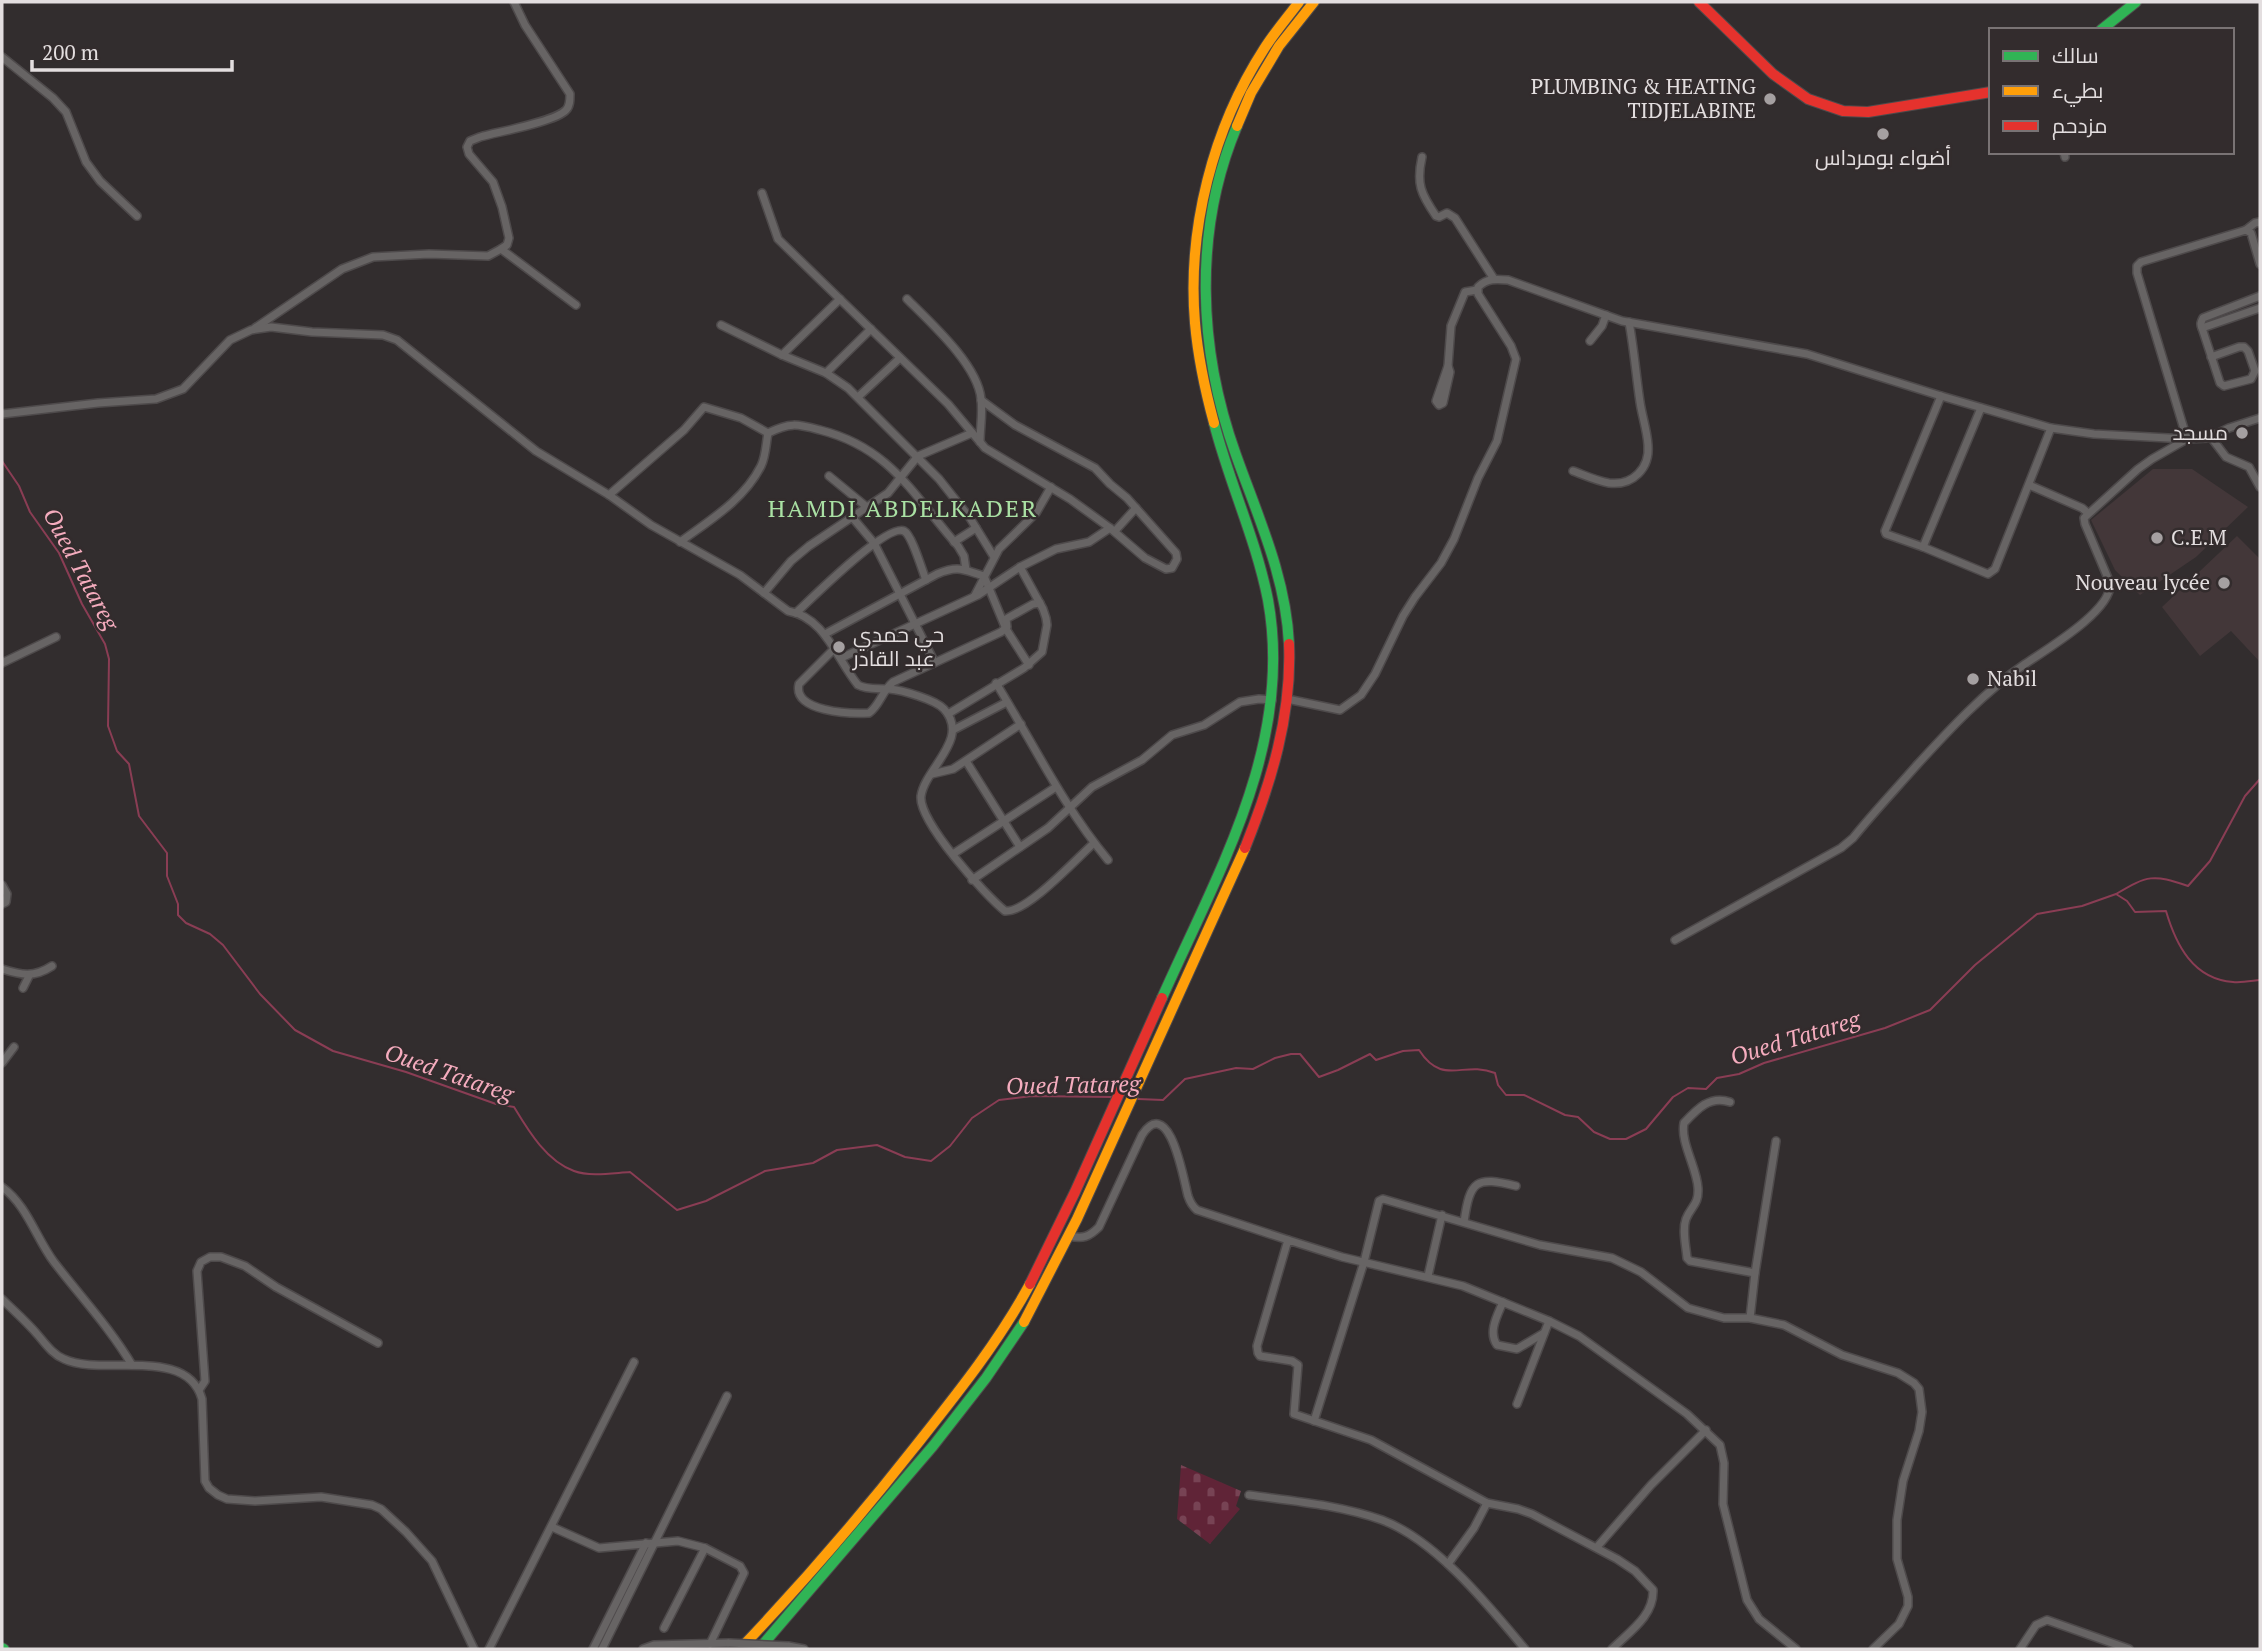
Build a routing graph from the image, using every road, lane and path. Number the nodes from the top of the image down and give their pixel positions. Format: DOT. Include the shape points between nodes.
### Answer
graph roads {
  1 [pos="514,2"];
  2 [pos="1299,2"];
  3 [pos="1314,2"];
  4 [pos="1699,2"];
  5 [pos="2136,2"];
  6 [pos="2104,28"];
  7 [pos="1269,49"];
  8 [pos="2,57"];
  9 [pos="1989,92"];
  10 [pos="1422,157"];
  11 [pos="762,193"];
  12 [pos="136,216"];
  13 [pos="2260,222"];
  14 [pos="2246,230"];
  15 [pos="501,249"];
  16 [pos="2260,264"];
  17 [pos="1494,279"];
  18 [pos="1477,290"];
  19 [pos="2260,296"];
  20 [pos="840,299"];
  21 [pos="907,299"];
  22 [pos="576,305"];
  23 [pos="2260,308"];
  24 [pos="1606,315"];
  25 [pos="1629,322"];
  26 [pos="721,325"];
  27 [pos="2202,328"];
  28 [pos="871,329"];
  29 [pos="251,330"];
  30 [pos="1590,341"];
  31 [pos="782,355"];
  32 [pos="2211,357"];
  33 [pos="900,358"];
  34 [pos="1448,366"];
  35 [pos="825,373"];
  36 [pos="1941,396"];
  37 [pos="858,397"];
  38 [pos="981,400"];
  39 [pos="1981,408"];
  40 [pos="2,414"];
  41 [pos="2260,418"];
  42 [pos="2052,428"];
  43 [pos="768,433"];
  44 [pos="972,433"];
  45 [pos="2210,436"];
  46 [pos="2187,439"];
  47 [pos="980,443"];
  48 [pos="918,456"];
  49 [pos="1573,471"];
  50 [pos="829,476"];
  51 [pos="902,478"];
  52 [pos="2029,485"];
  53 [pos="1051,487"];
  54 [pos="2260,487"];
  55 [pos="609,495"];
  56 [pos="868,508"];
  57 [pos="1136,508"];
  58 [pos="2088,513"];
  59 [pos="852,517"];
  60 [pos="976,528"];
  61 [pos="1113,529"];
  62 [pos="680,542"];
  63 [pos="954,542"];
  64 [pos="874,543"];
  65 [pos="1923,547"];
  66 [pos="994,557"];
  67 [pos="1020,567"];
  68 [pos="967,570"];
  69 [pos="984,576"];
  70 [pos="926,580"];
  71 [pos="988,589"];
  72 [pos="764,593"];
  73 [pos="900,593"];
  74 [pos="975,596"];
  75 [pos="1040,603"];
  76 [pos="796,613"];
  77 [pos="916,623"];
  78 [pos="1005,626"];
  79 [pos="825,634"];
  80 [pos="56,637"];
  81 [pos="835,648"];
  82 [pos="841,658"];
  83 [pos="934,662"];
  84 [pos="2,663"];
  85 [pos="1029,664"];
  86 [pos="996,683"];
  87 [pos="891,687"];
  88 [pos="1287,699"];
  89 [pos="1272,700"];
  90 [pos="1007,702"];
  91 [pos="948,714"];
  92 [pos="1021,724"];
  93 [pos="953,730"];
  94 [pos="966,761"];
  95 [pos="932,774"];
  96 [pos="1056,787"];
  97 [pos="1070,808"];
  98 [pos="1004,822"];
  99 [pos="1094,843"];
  100 [pos="1020,847"];
  101 [pos="953,855"];
  102 [pos="1108,860"];
  103 [pos="972,880"];
  104 [pos="2,885"];
  105 [pos="2,904"];
  106 [pos="1675,940"];
  107 [pos="52,966"];
  108 [pos="2,969"];
  109 [pos="29,976"];
  110 [pos="23,988"];
  111 [pos="13,1047"];
  112 [pos="2,1063"];
  113 [pos="1730,1102"];
  114 [pos="1776,1141"];
  115 [pos="1516,1186"];
  116 [pos="2,1187"];
  117 [pos="1442,1215"];
  118 [pos="1464,1222"];
  119 [pos="1069,1236"];
  120 [pos="1288,1240"];
  121 [pos="1364,1262"];
  122 [pos="1755,1273"];
  123 [pos="1428,1276"];
  124 [pos="2,1299"];
  125 [pos="1503,1302"];
  126 [pos="1750,1318"];
  127 [pos="1549,1321"];
  128 [pos="1544,1333"];
  129 [pos="378,1343"];
  130 [pos="634,1362"];
  131 [pos="132,1365"];
  132 [pos="200,1390"];
  133 [pos="727,1396"];
  134 [pos="1517,1404"];
  135 [pos="1314,1421"];
  136 [pos="1706,1430"];
  137 [pos="1249,1495"];
  138 [pos="1487,1503"];
  139 [pos="552,1527"];
  140 [pos="650,1542"];
  141 [pos="1597,1547"];
  142 [pos="705,1548"];
  143 [pos="1447,1564"];
  144 [pos="664,1628"];
  145 [pos="710,1644"];
  146 [pos="474,1649"];
  147 [pos="489,1649"];
  148 [pos="593,1649"];
  149 [pos="602,1649"];
  150 [pos="643,1649"];
  151 [pos="740,1649"];
  152 [pos="759,1649"];
  153 [pos="804,1649"];
  154 [pos="1525,1649"];
  155 [pos="1612,1649"];
  156 [pos="1796,1649"];
  157 [pos="1873,1649"];
  158 [pos="2020,1649"];
  159 [pos="2129,1649"];
  1 -- 15 [label="street" via="570,101 564,111 549,119 480,137 467,147 494,183 502,207 509,238"];
  2 -- 7 [label="main road"];
  3 -- 7 [label="main road"];
  4 -- 9 [label="main road" via="1773,74 1808,99 1843,111 1868,112"];
  5 -- 6 [label="main road"];
  7 -- 88 [label="main road" via="1227,155 1210,215 1205,318 1223,417 1279,579 1289,639"];
  7 -- 89 [label="main road" via="1231,108 1211,165 1197,228 1192,285 1196,345 1207,401 1266,584 1274,633"];
  8 -- 12 [label="street" via="66,112 86,162"];
  10 -- 17 [label="street" via="1418,184 1434,214 1455,218"];
  11 -- 20 [label="street" via="778,239"];
  13 -- 14 [label="street"];
  14 -- 16 [label="street"];
  14 -- 46 [label="street" via="2137,266"];
  15 -- 22 [label="street"];
  15 -- 29 [label="street" via="488,256 373,257 342,269"];
  17 -- 18 [label="street"];
  17 -- 24 [label="street"];
  18 -- 34 [label="street" via="1466,290 1456,311"];
  18 -- 88 [label="street" via="1511,346 1515,363 1497,441 1454,539 1403,617 1361,695 1340,710"];
  19 -- 27 [label="street" via="2203,318"];
  20 -- 28 [label="street"];
  20 -- 31 [label="street"];
  21 -- 38 [label="street" via="962,358"];
  23 -- 27 [label="street"];
  24 -- 25 [label="street"];
  24 -- 30 [label="street"];
  25 -- 36 [label="street" via="1807,354"];
  25 -- 49 [label="street" via="1648,446 1643,469 1635,478 1608,483"];
  26 -- 31 [label="street"];
  27 -- 32 [label="street"];
  28 -- 33 [label="street"];
  28 -- 35 [label="street"];
  29 -- 40 [label="street" via="230,340 183,389 156,399"];
  29 -- 55 [label="street" via="271,327 383,335 397,340 536,451"];
  31 -- 35 [label="street"];
  32 -- 32 [label="street" via="2224,386 2254,375 2244,347"];
  33 -- 37 [label="street"];
  33 -- 44 [label="street"];
  35 -- 37 [label="street"];
  36 -- 39 [label="street"];
  36 -- 65 [label="street" via="1885,531 1889,537"];
  37 -- 48 [label="street"];
  38 -- 47 [label="street"];
  38 -- 57 [label="street" via="1015,425 1090,463"];
  39 -- 42 [label="street"];
  39 -- 65 [label="street"];
  41 -- 45 [label="street"];
  42 -- 46 [label="street"];
  42 -- 52 [label="street"];
  43 -- 51 [label="street" via="793,424 840,435 869,449"];
  43 -- 55 [label="street" via="741,418 704,407"];
  43 -- 62 [label="street" via="762,464 744,490 727,509"];
  44 -- 47 [label="street"];
  44 -- 48 [label="street"];
  45 -- 46 [label="street"];
  45 -- 54 [label="street" via="2226,457 2249,467"];
  46 -- 58 [label="street" via="2138,469"];
  47 -- 53 [label="street"];
  48 -- 51 [label="street"];
  48 -- 60 [label="street"];
  50 -- 56 [label="street"];
  51 -- 56 [label="street"];
  51 -- 63 [label="street"];
  52 -- 58 [label="street"];
  52 -- 65 [label="street" via="1992,573"];
  53 -- 61 [label="street"];
  53 -- 66 [label="street" via="1036,513"];
  55 -- 62 [label="street"];
  56 -- 59 [label="street"];
  57 -- 61 [label="street"];
  57 -- 61 [label="street" via="1177,554 1172,568 1145,558"];
  58 -- 106 [label="street" via="2085,524 2110,583 2102,606 2019,668 1956,724 1841,848"];
  59 -- 64 [label="street"];
  59 -- 72 [label="street" via="791,561"];
  60 -- 63 [label="street"];
  60 -- 66 [label="street"];
  61 -- 67 [label="street" via="1089,542 1056,548"];
  62 -- 72 [label="street"];
  63 -- 68 [label="street"];
  64 -- 70 [label="street" via="898,530 906,532"];
  64 -- 73 [label="street"];
  64 -- 76 [label="street"];
  66 -- 69 [label="street"];
  67 -- 71 [label="street"];
  67 -- 75 [label="street"];
  68 -- 69 [label="street"];
  68 -- 70 [label="street" via="950,569"];
  69 -- 71 [label="street"];
  69 -- 74 [label="street"];
  70 -- 73 [label="street"];
  71 -- 74 [label="street"];
  71 -- 78 [label="street"];
  72 -- 76 [label="street"];
  73 -- 77 [label="street"];
  73 -- 79 [label="street"];
  74 -- 77 [label="street"];
  75 -- 78 [label="street" via="1006,619"];
  75 -- 85 [label="street" via="1047,625 1044,644"];
  76 -- 79 [label="street"];
  77 -- 82 [label="street"];
  77 -- 83 [label="street"];
  78 -- 83 [label="street"];
  78 -- 85 [label="street"];
  79 -- 81 [label="street"];
  80 -- 84 [label="street"];
  81 -- 82 [label="street"];
  81 -- 87 [label="street" via="798,686 809,704 869,713"];
  82 -- 87 [label="street" via="863,688"];
  83 -- 87 [label="street"];
  85 -- 86 [label="street"];
  86 -- 90 [label="street"];
  86 -- 91 [label="street"];
  87 -- 91 [label="street" via="940,705"];
  88 -- 119 [label="main road" via="1261,808"];
  89 -- 97 [label="street" via="1240,702 1204,724 1172,736 1142,761 1092,787"];
  89 -- 151 [label="main road" via="1262,750 1233,835 1074,1195 1024,1294 988,1353 944,1411 867,1507"];
  90 -- 92 [label="street"];
  90 -- 93 [label="street"];
  91 -- 93 [label="street"];
  92 -- 94 [label="street"];
  92 -- 96 [label="street"];
  93 -- 95 [label="street"];
  94 -- 95 [label="street"];
  94 -- 98 [label="street"];
  95 -- 101 [label="street" via="921,795 922,806"];
  96 -- 97 [label="street"];
  96 -- 98 [label="street"];
  97 -- 99 [label="street"];
  97 -- 100 [label="street"];
  98 -- 100 [label="street"];
  98 -- 101 [label="street"];
  99 -- 102 [label="street"];
  99 -- 103 [label="street" via="1041,893 1011,911 1005,911"];
  100 -- 103 [label="street"];
  101 -- 103 [label="street"];
  104 -- 105 [label="street" via="7,897"];
  107 -- 109 [label="street"];
  108 -- 109 [label="street"];
  109 -- 110 [label="street"];
  111 -- 112 [label="street"];
  113 -- 122 [label="street" via="1707,1103 1684,1123 1699,1192 1686,1219 1687,1258"];
  114 -- 122 [label="street"];
  115 -- 118 [label="street" via="1493,1180 1478,1183 1469,1196"];
  116 -- 131 [label="street"];
  117 -- 118 [label="street"];
  117 -- 121 [label="street" via="1382,1199"];
  117 -- 123 [label="street"];
  118 -- 126 [label="street" via="1540,1245 1612,1258 1641,1272 1688,1308 1724,1318"];
  119 -- 120 [label="street" via="1081,1239 1099,1227 1142,1135 1154,1124 1166,1129 1173,1140 1192,1206"];
  119 -- 152 [label="main road" via="1015,1336 968,1403"];
  120 -- 121 [label="street"];
  120 -- 135 [label="street" via="1258,1353 1298,1365 1294,1413"];
  121 -- 123 [label="street"];
  121 -- 135 [label="street"];
  122 -- 126 [label="street"];
  123 -- 125 [label="street"];
  124 -- 131 [label="street" via="61,1358 87,1365"];
  125 -- 127 [label="street"];
  125 -- 128 [label="street" via="1493,1325 1497,1345 1517,1349"];
  126 -- 157 [label="street" via="1784,1325 1842,1355 1907,1377 1919,1389 1919,1431 1897,1509 1897,1559 1908,1606 1899,1623"];
  127 -- 128 [label="street"];
  127 -- 136 [label="street" via="1579,1336"];
  128 -- 134 [label="street"];
  129 -- 132 [label="street" via="246,1266 210,1256 197,1271 205,1381"];
  130 -- 139 [label="street"];
  131 -- 132 [label="street" via="174,1371"];
  132 -- 146 [label="street" via="203,1468 209,1488 241,1501 321,1497 381,1509 432,1561"];
  133 -- 140 [label="street"];
  135 -- 138 [label="street" via="1371,1440"];
  136 -- 141 [label="street"];
  136 -- 156 [label="street" via="1723,1454 1723,1504 1747,1600 1759,1619"];
  137 -- 143 [label="street" via="1382,1520"];
  138 -- 141 [label="street" via="1518,1508"];
  138 -- 143 [label="street"];
  139 -- 140 [label="street" via="599,1548"];
  139 -- 147 [label="street"];
  140 -- 142 [label="street" via="673,1540"];
  140 -- 148 [label="street"];
  140 -- 149 [label="street"];
  141 -- 155 [label="street" via="1635,1571 1653,1590 1649,1611"];
  142 -- 144 [label="street"];
  142 -- 145 [label="street" via="740,1566 744,1573"];
  143 -- 154 [label="street"];
  145 -- 150 [label="street"];
  145 -- 153 [label="street, bridge"];
  158 -- 159 [label="street" via="2036,1625 2047,1620"];
}
